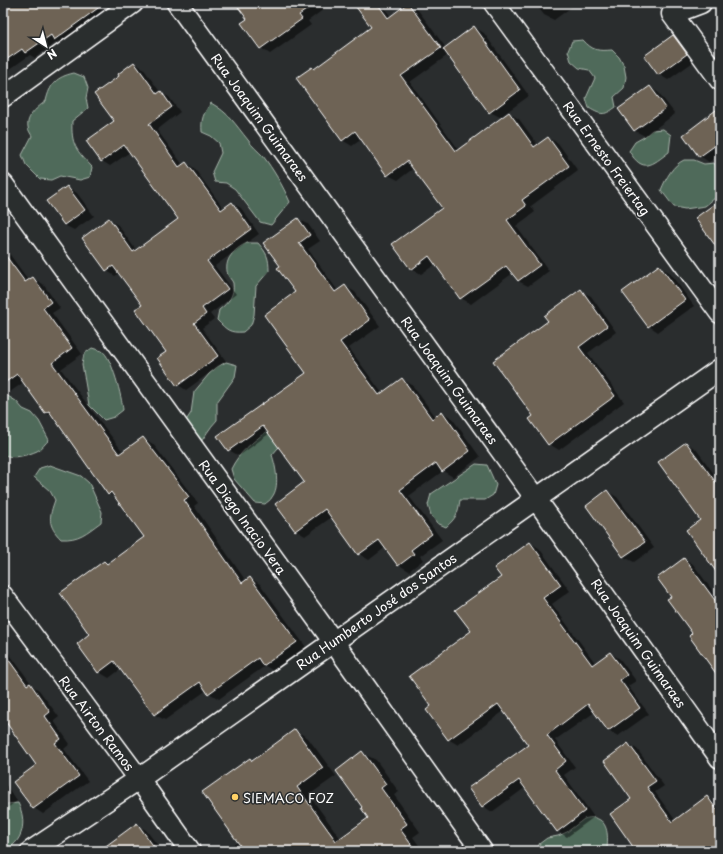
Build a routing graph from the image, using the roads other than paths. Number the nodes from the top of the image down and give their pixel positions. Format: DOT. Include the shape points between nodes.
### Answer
graph roads {
  1 [pos="133,3"];
  2 [pos="177,3"];
  3 [pos="494,3"];
  4 [pos="701,3"];
  5 [pos="720,80"];
  6 [pos="3,97"];
  7 [pos="3,184"];
  8 [pos="720,313"];
  9 [pos="720,369"];
  10 [pos="536,499"];
  11 [pos="3,596"];
  12 [pos="333,641"];
  13 [pos="720,758"];
  14 [pos="139,779"];
  15 [pos="31,851"];
  16 [pos="190,851"];
  17 [pos="482,851"];
  1 -- 6 [label="street"];
  2 -- 10 [label="street, Rua Joaquim Guimaraes"];
  3 -- 8 [label="street, Rua Ernesto Freiertag"];
  4 -- 5 [label="street" via="672,14"];
  7 -- 12 [label="street, Rua Diego Inacio Vera"];
  9 -- 10 [label="street, Rua Humberto José dos Santos"];
  10 -- 12 [label="street, Rua Humberto José dos Santos"];
  10 -- 13 [label="street, Rua Joaquim Guimaraes"];
  11 -- 14 [label="street, Rua Airton Ramos"];
  12 -- 14 [label="street, Rua Humberto José dos Santos"];
  12 -- 17 [label="street, Rua Diego Inacio Vera"];
  14 -- 15 [label="street, Rua Humberto José dos Santos"];
  14 -- 16 [label="street, Rua Airton Ramos"];
}
